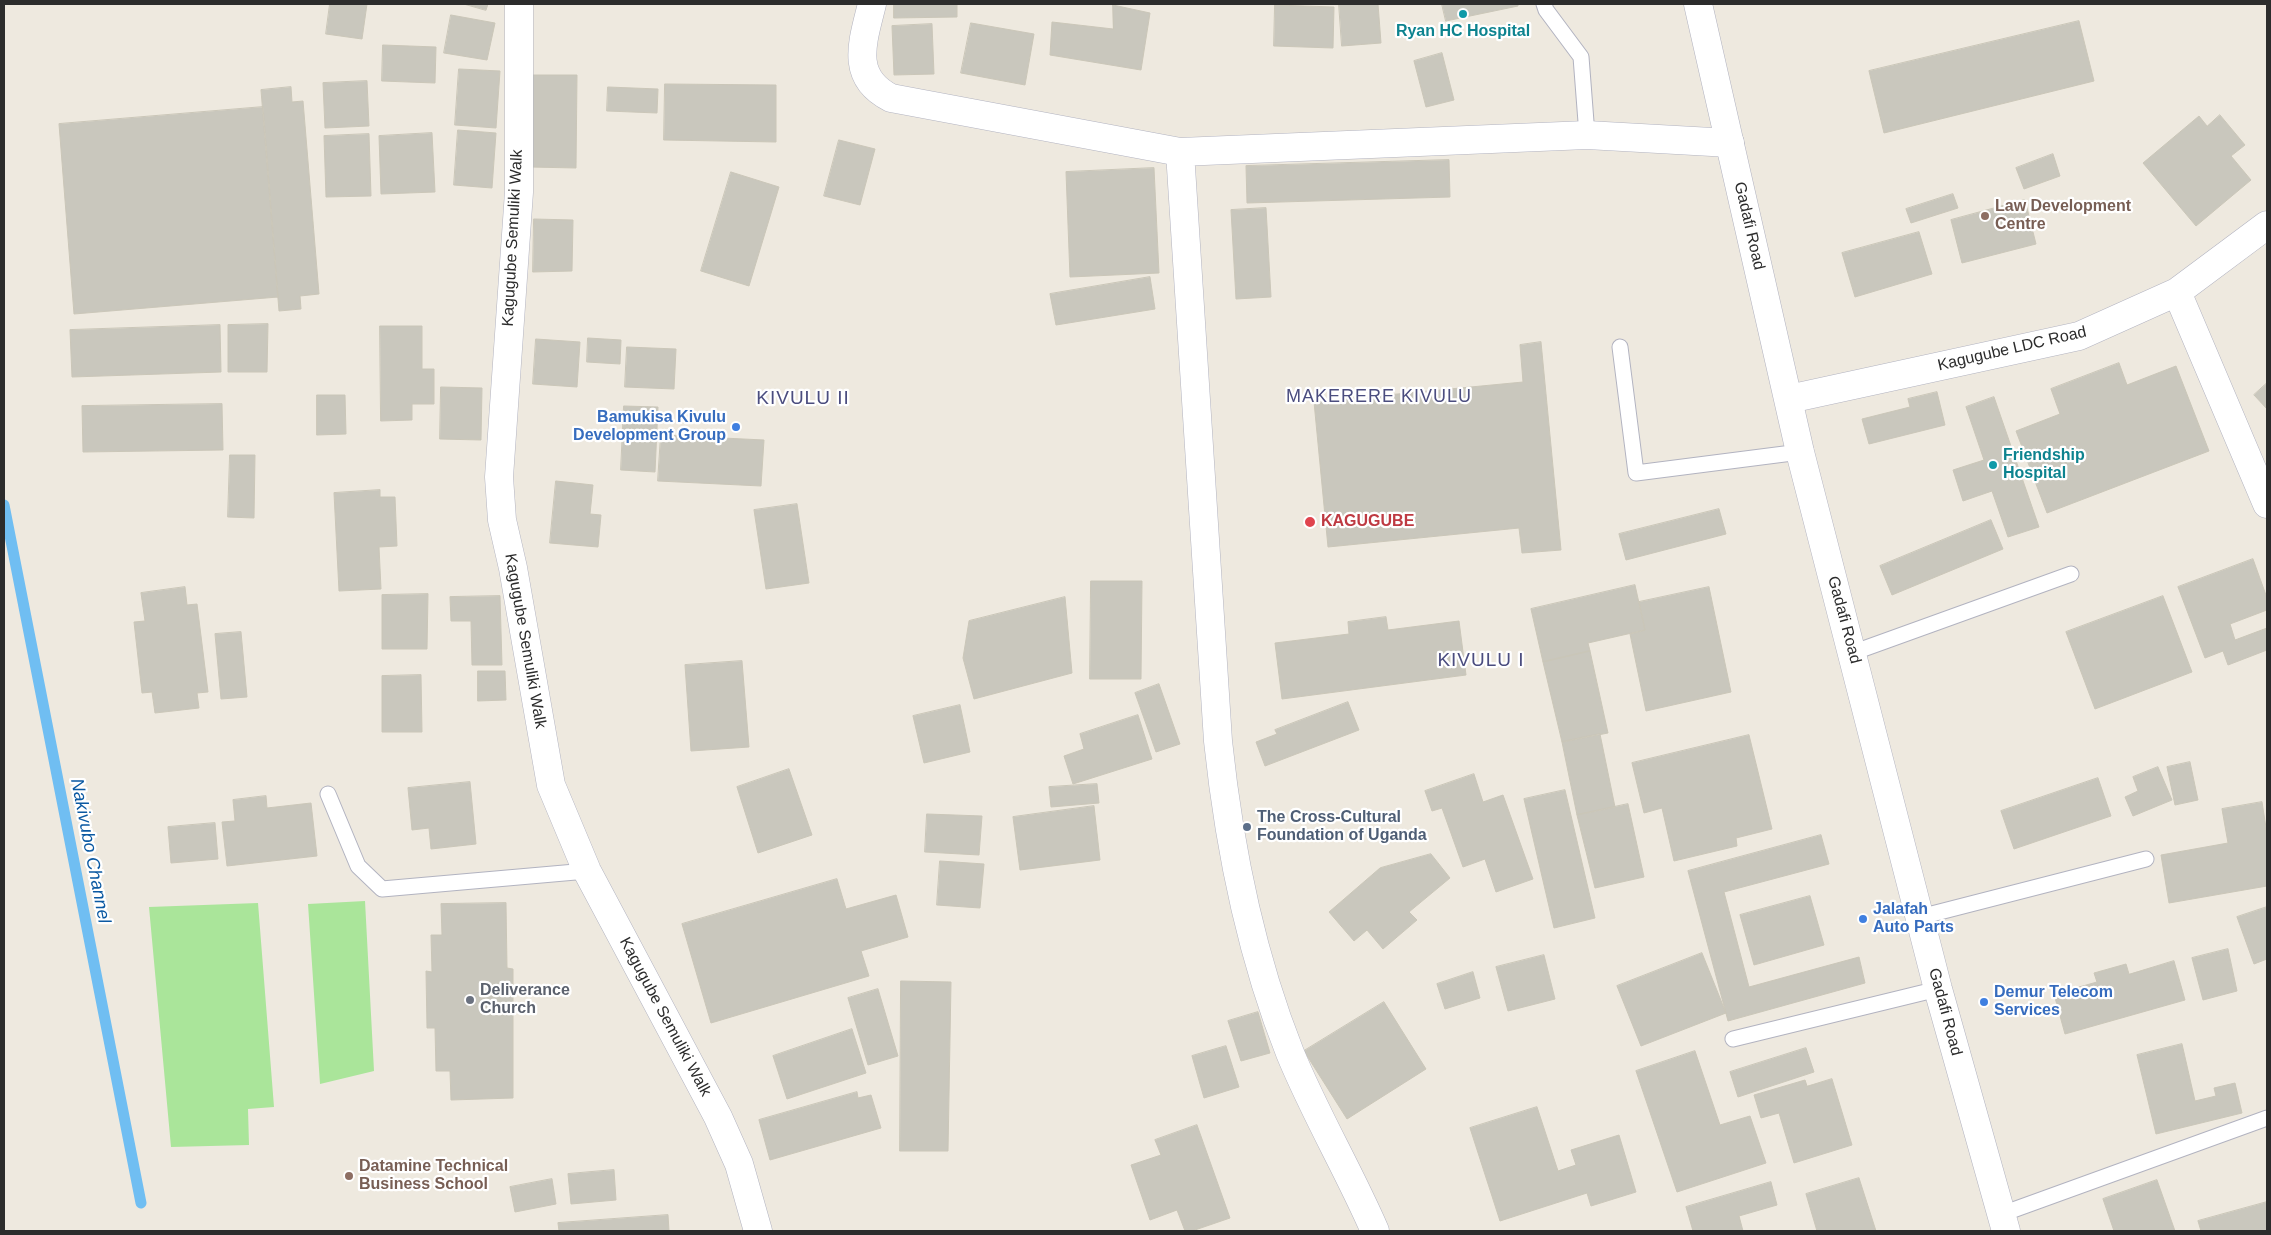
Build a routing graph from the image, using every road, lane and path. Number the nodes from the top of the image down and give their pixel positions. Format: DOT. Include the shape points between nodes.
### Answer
graph roads {
  1 [pos="519,4"];
  2 [pos="872,4"];
  3 [pos="1544,4"];
  4 [pos="1698,4"];
  5 [pos="1588,134"];
  6 [pos="1730,143"];
  7 [pos="1180,152"];
  8 [pos="2267,225"];
  9 [pos="2177,292"];
  10 [pos="1620,347"];
  11 [pos="1789,399"];
  12 [pos="1800,452"];
  13 [pos="2267,504"];
  14 [pos="2071,574"];
  15 [pos="1852,654"];
  16 [pos="328,794"];
  17 [pos="2146,859"];
  18 [pos="587,871"];
  19 [pos="1920,916"];
  20 [pos="1938,989"];
  21 [pos="1733,1039"];
  22 [pos="2267,1118"];
  23 [pos="2004,1223"];
  24 [pos="758,1231"];
  25 [pos="1375,1231"];
  1 -- 18 [label="street, Kagugube Semuliki Walk" via="519,192 499,477 502,520 551,785"];
  2 -- 7 [label="street" via="862,43 862,60 869,81 891,98"];
  3 -- 5 [label="lane" via="1580,57"];
  4 -- 6 [label="street, Gadafi Road"];
  5 -- 6 [label="street"];
  5 -- 7 [label="street"];
  6 -- 11 [label="street, Gadafi Road"];
  7 -- 25 [label="street" via="1218,741 1226,814 1268,993 1291,1055"];
  8 -- 9 [label="street, Kagugube LDC Road"];
  9 -- 11 [label="street, Kagugube LDC Road" via="2079,336"];
  9 -- 13 [label="street"];
  10 -- 12 [label="lane" via="1636,474"];
  11 -- 12 [label="street, Gadafi Road"];
  12 -- 15 [label="street, Gadafi Road"];
  14 -- 15 [label="lane"];
  15 -- 19 [label="street, Gadafi Road"];
  16 -- 18 [label="lane" via="358,866 382,889"];
  17 -- 19 [label="lane"];
  18 -- 24 [label="street, Kagugube Semuliki Walk" via="718,1117 739,1164"];
  19 -- 20 [label="street, Gadafi Road"];
  20 -- 21 [label="lane"];
  20 -- 23 [label="street, Gadafi Road"];
  22 -- 23 [label="lane"];
}
